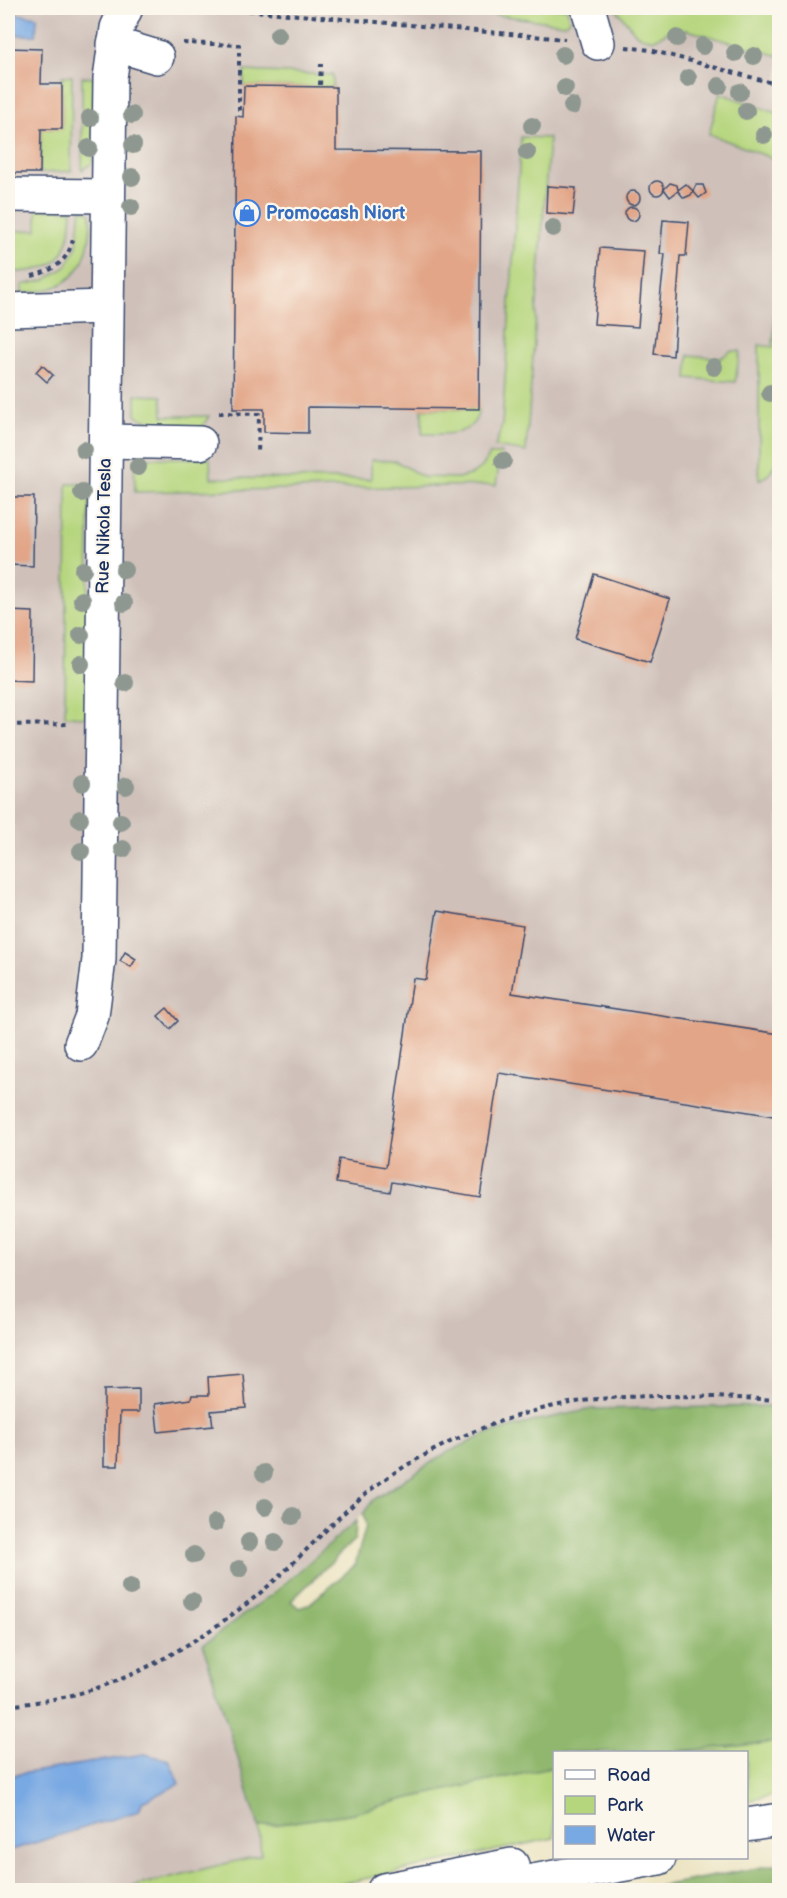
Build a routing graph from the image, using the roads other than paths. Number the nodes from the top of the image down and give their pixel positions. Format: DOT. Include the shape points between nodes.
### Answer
graph roads {
  1 [pos="126,8"];
  2 [pos="588,8"];
  3 [pos="598,43"];
  4 [pos="114,44"];
  5 [pos="166,50"];
  6 [pos="8,195"];
  7 [pos="108,196"];
  8 [pos="106,307"];
  9 [pos="8,310"];
  10 [pos="106,441"];
  11 [pos="200,443"];
  12 [pos="81,1044"];
  13 [pos="780,1820"];
  14 [pos="748,1825"];
  15 [pos="780,1838"];
  16 [pos="748,1844"];
  17 [pos="553,1857"];
  18 [pos="648,1859"];
  19 [pos="384,1890"];
  20 [pos="483,1890"];
  1 -- 4 [label="street, Rue Nikola Tesla"];
  2 -- 3 [label="street"];
  4 -- 5 [label="street"];
  4 -- 7 [label="street, Rue Nikola Tesla"];
  6 -- 7 [label="street"];
  7 -- 8 [label="street, Rue Nikola Tesla"];
  8 -- 9 [label="street"];
  8 -- 10 [label="street, Rue Nikola Tesla"];
  10 -- 11 [label="street"];
  10 -- 12 [label="street, Rue Nikola Tesla" via="99,959 93,1016"];
  13 -- 14 [label="street"];
  15 -- 16 [label="street"];
  17 -- 19 [label="street"];
  18 -- 20 [label="street"];
}
